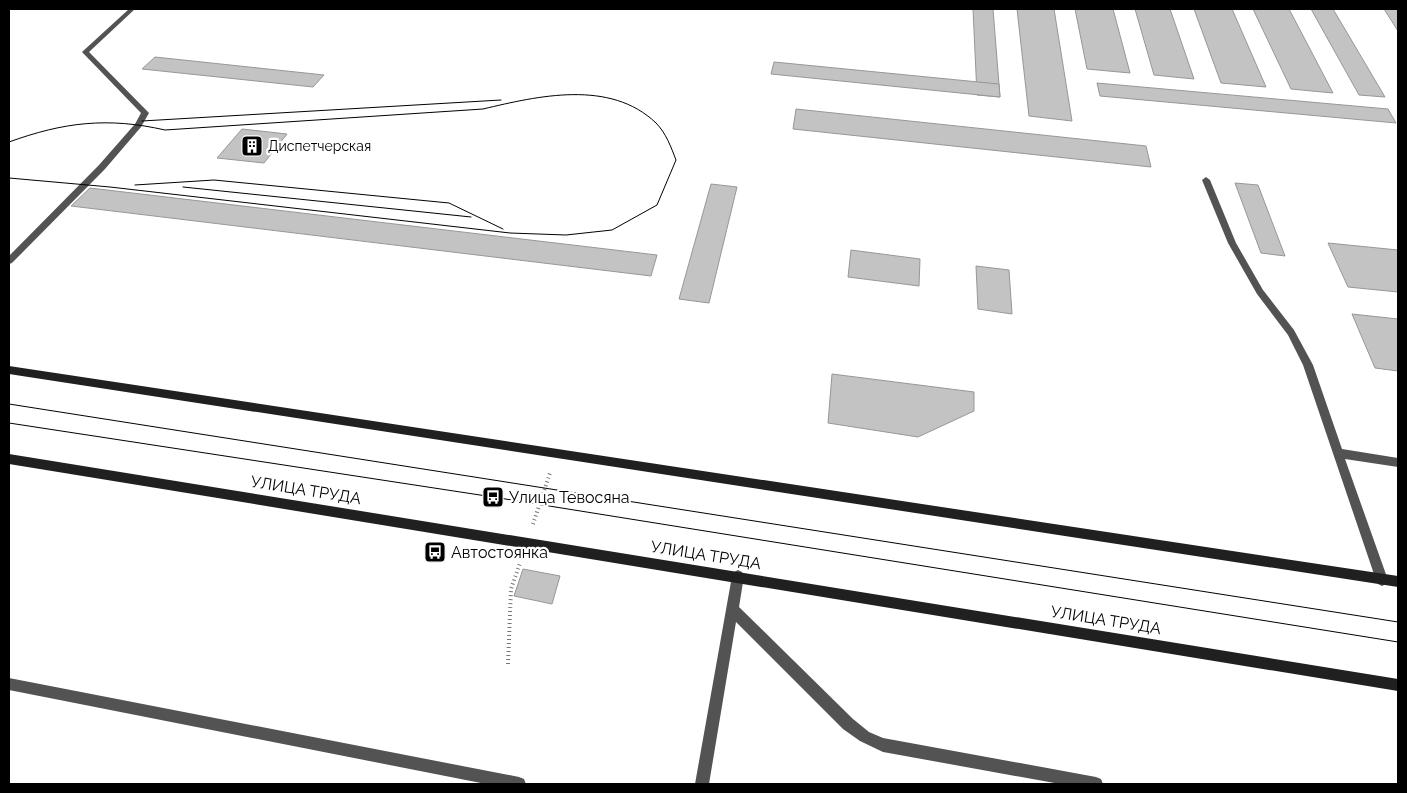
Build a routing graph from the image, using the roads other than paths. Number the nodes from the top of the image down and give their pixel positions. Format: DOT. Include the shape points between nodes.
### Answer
graph roads {
  1 [pos="132,9"];
  2 [pos="1206,180"];
  3 [pos="9,261"];
  4 [pos="9,370"];
  5 [pos="1338,453"];
  6 [pos="9,459"];
  7 [pos="1398,462"];
  8 [pos="738,576"];
  9 [pos="1382,580"];
  10 [pos="1398,582"];
  11 [pos="732,609"];
  12 [pos="9,684"];
  13 [pos="1398,685"];
  14 [pos="519,784"];
  15 [pos="702,784"];
  16 [pos="1096,784"];
  1 -- 3 [label="lane" via="86,52 144,113 138,125 102,167"];
  2 -- 5 [label="lane" via="1232,243 1260,292 1292,333 1308,365"];
  4 -- 9 [label="main road"];
  5 -- 7 [label="lane"];
  5 -- 9 [label="lane"];
  6 -- 8 [label="main road, УЛИЦА ТРУДА"];
  8 -- 11 [label="lane"];
  8 -- 13 [label="main road, УЛИЦА ТРУДА"];
  9 -- 10 [label="main road"];
  11 -- 15 [label="lane"];
  11 -- 16 [label="lane" via="858,734 870,740"];
  12 -- 14 [label="lane"];
}
